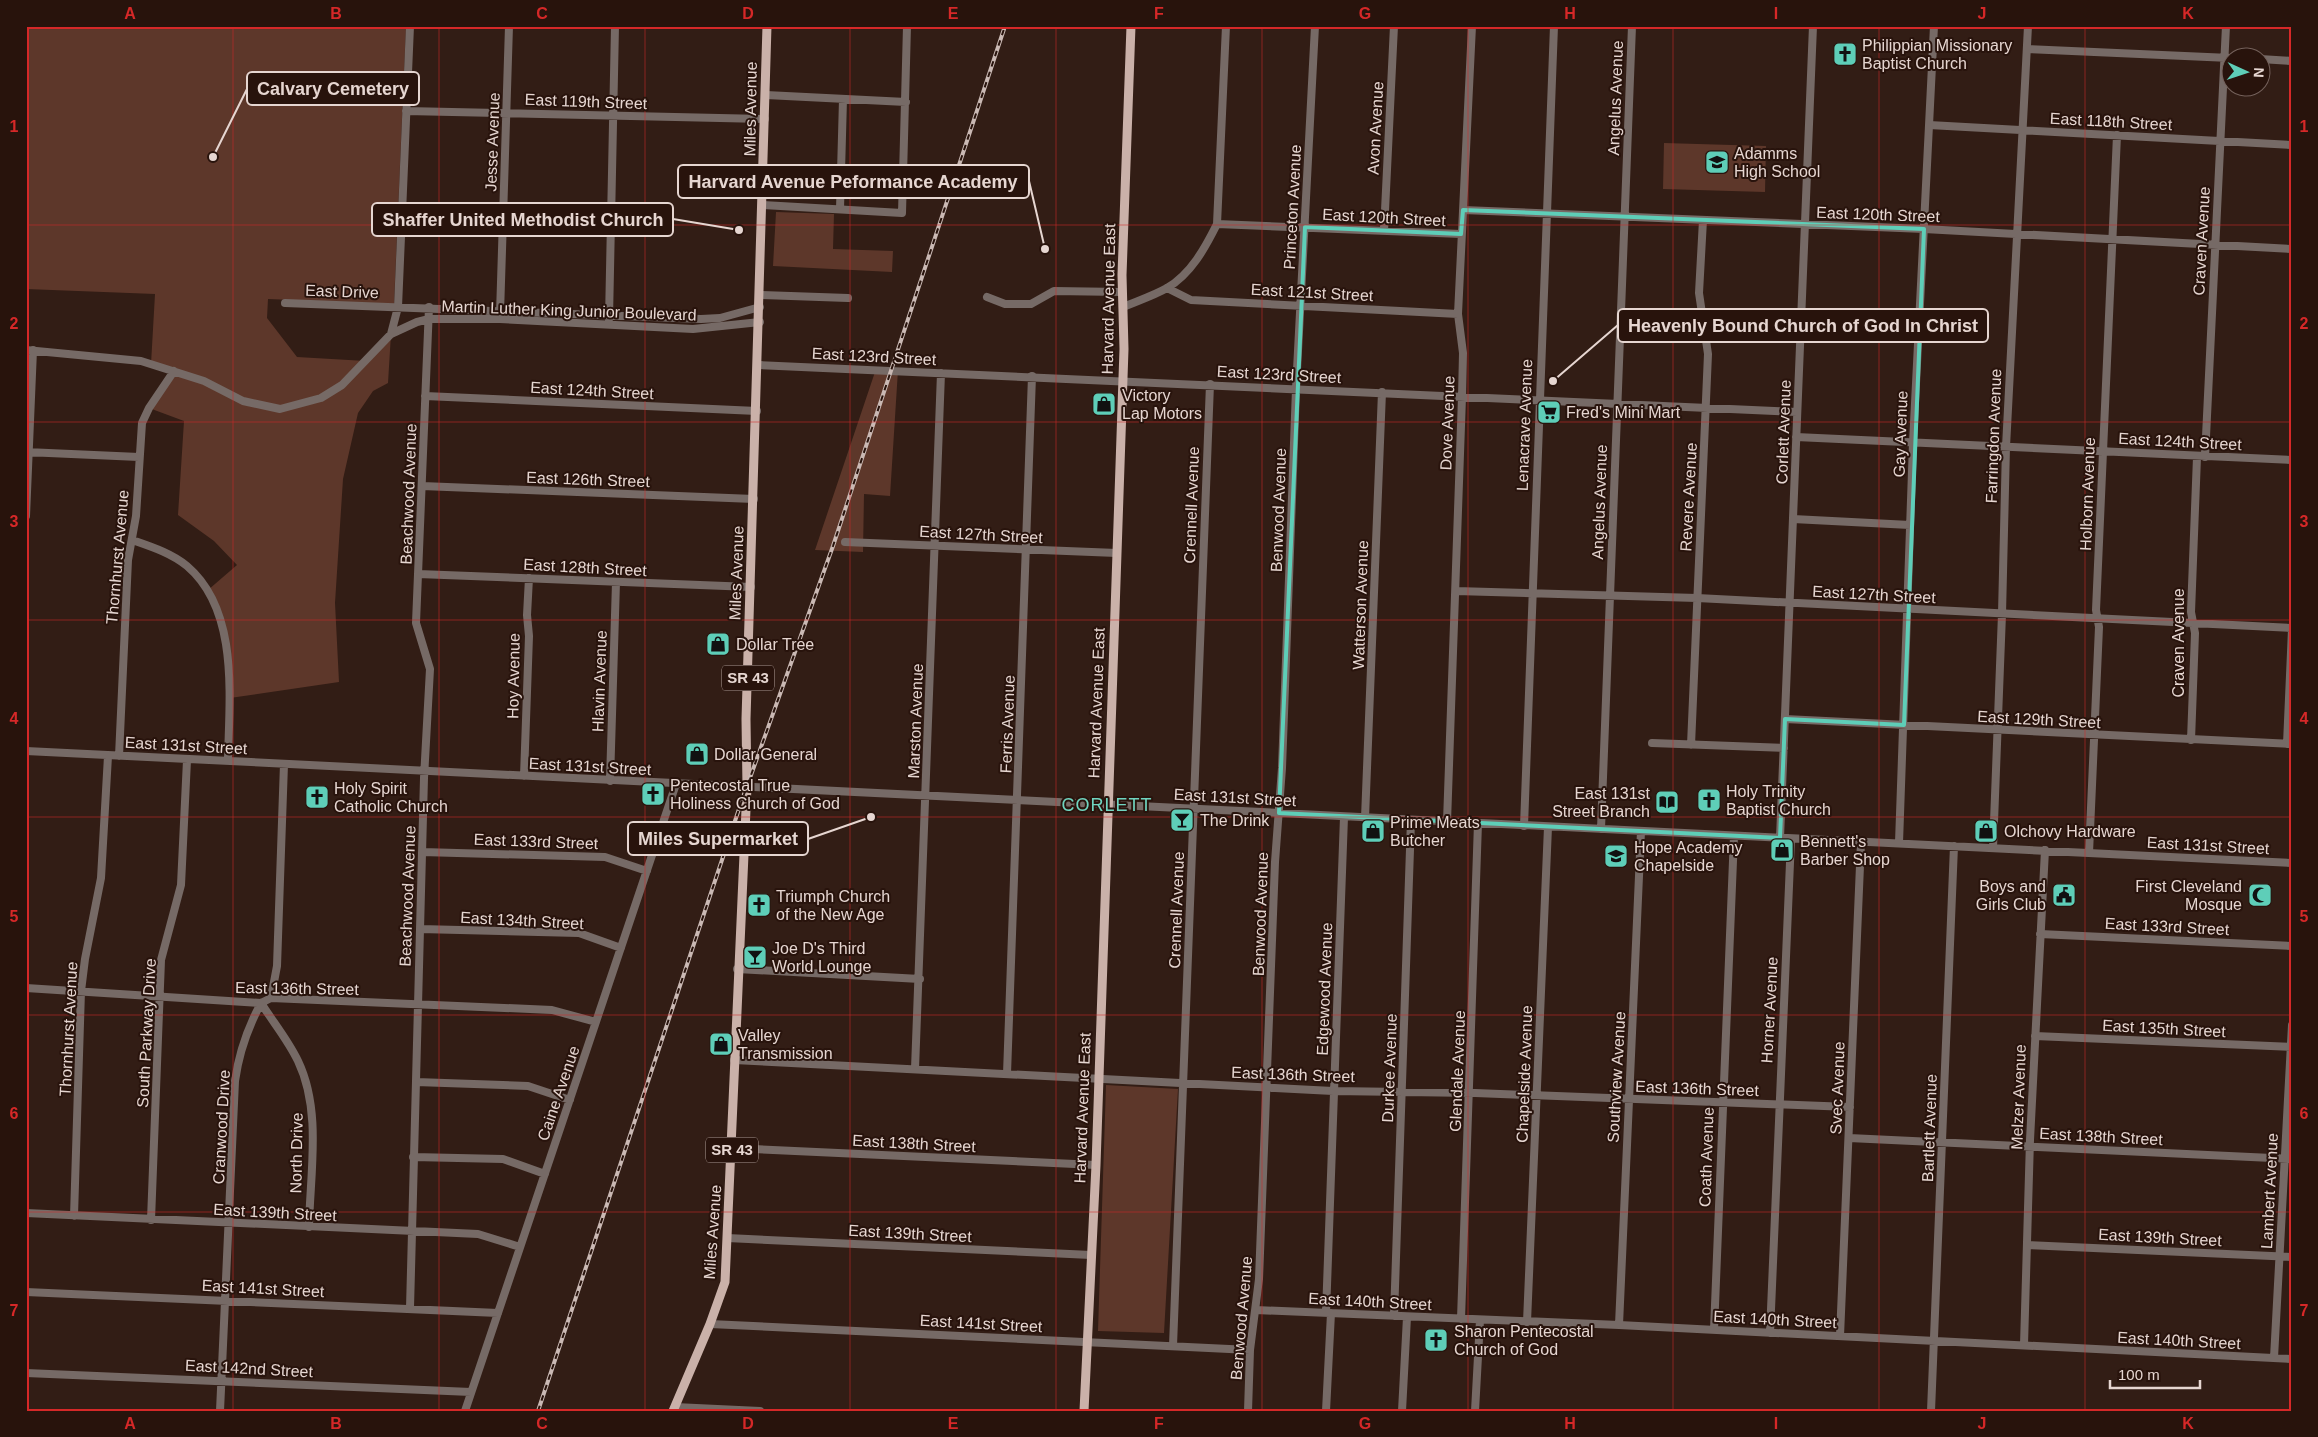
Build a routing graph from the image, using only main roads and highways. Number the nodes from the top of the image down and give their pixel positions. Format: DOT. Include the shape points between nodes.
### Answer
graph roads {
  1 [pos="767,26"];
  2 [pos="1131,26"];
  3 [pos="674,1409"];
  4 [pos="1084,1411"];
  1 -- 3 [label="main road, Miles Avenue / SR 43" via="747,787 725,1282"];
  2 -- 4 [label="main road, Harvard Avenue East" via="1122,292 1124,350 1096,1165"];
}
